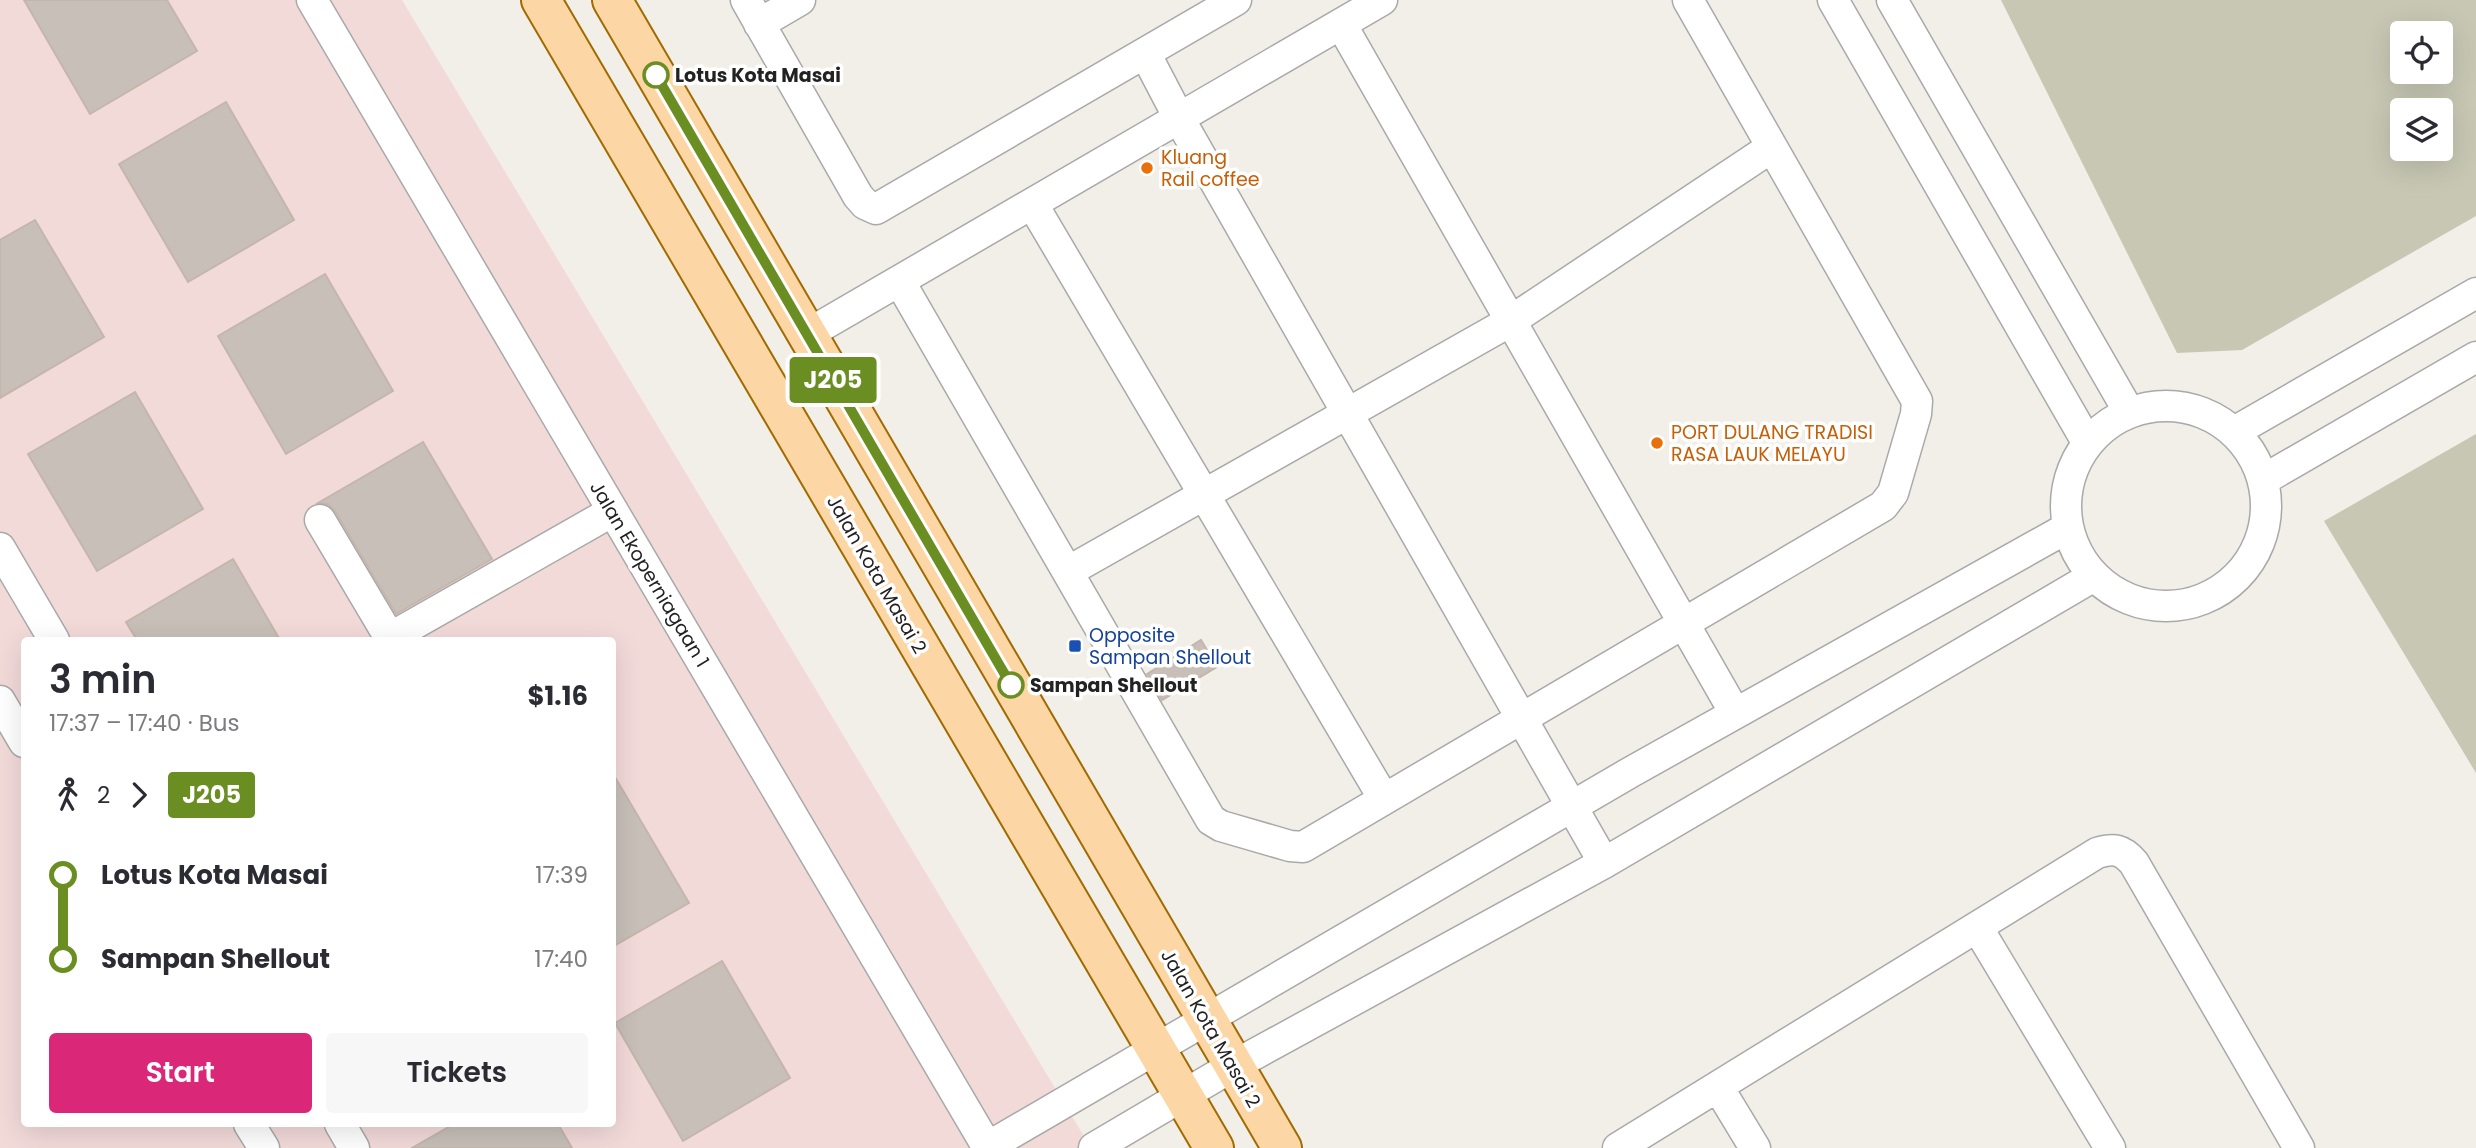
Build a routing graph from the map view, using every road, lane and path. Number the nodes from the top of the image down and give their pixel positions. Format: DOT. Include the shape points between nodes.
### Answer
graph roads {
  1 [pos="312,0"];
  2 [pos="541,0"];
  3 [pos="612,0"];
  4 [pos="800,0"];
  5 [pos="1236,0"];
  6 [pos="1382,0"];
  7 [pos="1688,0"];
  8 [pos="1833,0"];
  9 [pos="1892,0"];
  10 [pos="752,12"];
  11 [pos="1341,24"];
  12 [pos="1145,53"];
  13 [pos="1180,120"];
  14 [pos="1772,147"];
  15 [pos="1033,205"];
  16 [pos="901,282"];
  17 [pos="2476,293"];
  18 [pos="1509,322"];
  19 [pos="806,335"];
  20 [pos="2476,357"];
  21 [pos="2129,412"];
  22 [pos="1349,414"];
  23 [pos="2234,432"];
  24 [pos="2087,442"];
  25 [pos="2263,480"];
  26 [pos="1204,494"];
  27 [pos="613,511"];
  28 [pos="320,520"];
  29 [pos="2067,528"];
  30 [pos="0,548"];
  31 [pos="1069,570"];
  32 [pos="2094,576"];
  33 [pos="1681,622"];
  34 [pos="52,637"];
  35 [pos="0,701"];
  36 [pos="1735,713"];
  37 [pos="1521,717"];
  38 [pos="21,737"];
  39 [pos="1384,799"];
  40 [pos="1572,806"];
  41 [pos="1604,863"];
  42 [pos="1978,927"];
  43 [pos="1206,1018"];
  44 [pos="1155,1048"];
  45 [pos="1233,1066"];
  46 [pos="1718,1087"];
  47 [pos="1182,1095"];
  48 [pos="251,1127"];
  49 [pos="342,1127"];
  50 [pos="264,1148"];
  51 [pos="354,1148"];
  52 [pos="987,1148"];
  53 [pos="1094,1148"];
  54 [pos="1214,1148"];
  55 [pos="1282,1148"];
  56 [pos="1618,1148"];
  57 [pos="1755,1148"];
  58 [pos="2110,1148"];
  59 [pos="2299,1148"];
  1 -- 27 [label="street, Jalan Ekoperniagaan 1"];
  2 -- 44 [label="main road, Jalan Kota Masai 2"];
  3 -- 19 [label="main road, Jalan Kota Masai 2"];
  4 -- 10 [label="street"];
  5 -- 12 [label="street"];
  6 -- 11 [label="street"];
  7 -- 14 [label="street"];
  8 -- 24 [label="street"];
  9 -- 21 [label="street"];
  10 -- 12 [label="street" via="859,196 876,209"];
  11 -- 13 [label="street"];
  11 -- 18 [label="street"];
  12 -- 13 [label="street"];
  13 -- 15 [label="street"];
  13 -- 22 [label="street"];
  14 -- 18 [label="street"];
  14 -- 33 [label="street" via="1918,408 1887,503"];
  15 -- 16 [label="street"];
  15 -- 26 [label="street"];
  16 -- 19 [label="street"];
  16 -- 31 [label="street"];
  17 -- 23 [label="street"];
  18 -- 22 [label="street"];
  18 -- 33 [label="street"];
  19 -- 43 [label="main road, Jalan Kota Masai 2"];
  20 -- 25 [label="street"];
  21 -- 23 [label="street" via="2166,405 2203,413"];
  21 -- 24 [label="street"];
  22 -- 26 [label="street"];
  22 -- 37 [label="street"];
  23 -- 25 [label="street" via="2252,455"];
  24 -- 29 [label="street" via="2072,468"];
  25 -- 32 [label="street" via="2266,512 2259,545 2241,573 2216,593 2185,605 2152,606 2120,596"];
  26 -- 31 [label="street"];
  26 -- 39 [label="street"];
  27 -- 28 [label="street" via="400,632 387,633"];
  27 -- 52 [label="street, Jalan Ekoperniagaan 1"];
  29 -- 32 [label="street"];
  29 -- 36 [label="street"];
  30 -- 34 [label="street"];
  31 -- 39 [label="street" via="1211,820 1303,847"];
  32 -- 41 [label="street"];
  33 -- 36 [label="street"];
  33 -- 37 [label="street"];
  35 -- 38 [label="street"];
  36 -- 40 [label="street"];
  37 -- 39 [label="street"];
  37 -- 40 [label="street"];
  40 -- 41 [label="street"];
  40 -- 43 [label="street"];
  41 -- 45 [label="street"];
  42 -- 46 [label="street"];
  42 -- 58 [label="street"];
  42 -- 59 [label="street" via="2097,853 2124,852"];
  43 -- 44 [label="street"];
  43 -- 45 [label="main road, Jalan Kota Masai 2"];
  44 -- 47 [label="main road, Jalan Kota Masai 2"];
  44 -- 52 [label="street"];
  45 -- 47 [label="street"];
  45 -- 55 [label="main road, Jalan Kota Masai 2"];
  46 -- 56 [label="street"];
  46 -- 57 [label="street"];
  47 -- 53 [label="street"];
  47 -- 54 [label="main road, Jalan Kota Masai 2"];
  48 -- 50 [label="street"];
  49 -- 51 [label="street"];
}
